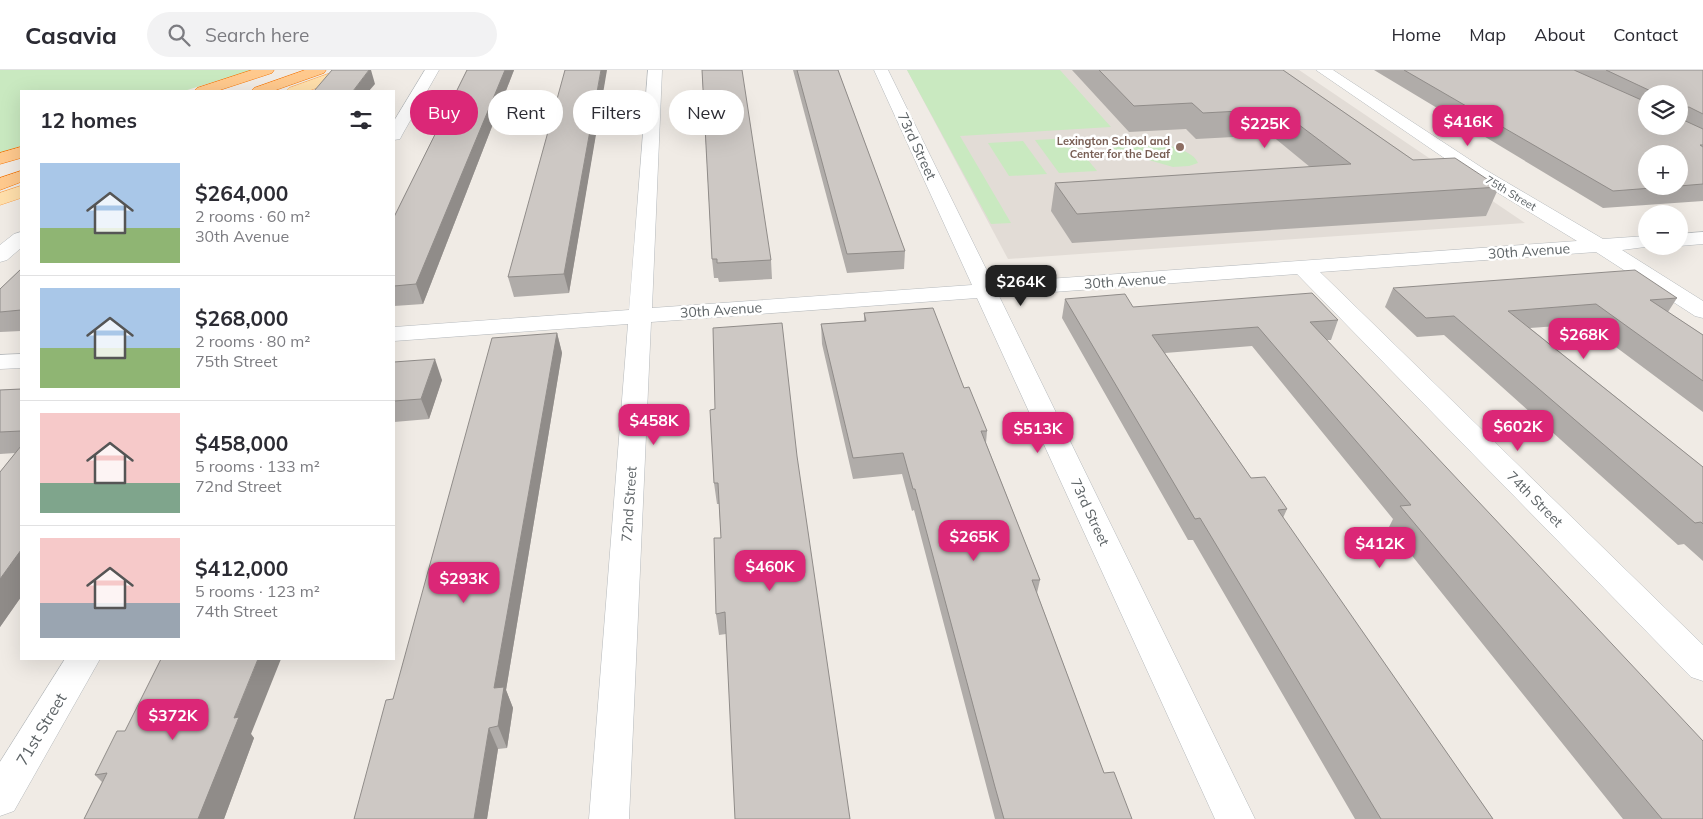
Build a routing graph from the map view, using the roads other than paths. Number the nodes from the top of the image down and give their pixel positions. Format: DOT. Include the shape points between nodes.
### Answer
graph roads {
  1 [pos="267,70"];
  2 [pos="290,70"];
  3 [pos="319,70"];
  4 [pos="353,70"];
  5 [pos="432,70"];
  6 [pos="655,70"];
  7 [pos="881,70"];
  8 [pos="1323,70"];
  9 [pos="205,90"];
  10 [pos="233,90"];
  11 [pos="262,90"];
  12 [pos="297,90"];
  13 [pos="395,133"];
  14 [pos="20,152"];
  15 [pos="0,159"];
  16 [pos="20,164"];
  17 [pos="0,171"];
  18 [pos="20,176"];
  19 [pos="0,184"];
  20 [pos="20,192"];
  21 [pos="0,199"];
  22 [pos="1703,238"];
  23 [pos="20,239"];
  24 [pos="1688,239"];
  25 [pos="1638,243"];
  26 [pos="1599,246"];
  27 [pos="0,256"];
  28 [pos="1303,268"];
  29 [pos="985,291"];
  30 [pos="1703,311"];
  31 [pos="640,316"];
  32 [pos="395,334"];
  33 [pos="20,361"];
  34 [pos="0,362"];
  35 [pos="81,660"];
  36 [pos="1703,667"];
  37 [pos="0,798"];
  38 [pos="609,819"];
  39 [pos="1234,819"];
  1 -- 9 [label="highway"];
  2 -- 10 [label="highway"];
  3 -- 11 [label="highway"];
  4 -- 12 [label="main road"];
  5 -- 13 [label="street"];
  6 -- 31 [label="street, 72nd Street"];
  7 -- 29 [label="street, 73rd Street"];
  8 -- 26 [label="street, 75th Street" via="1478,174"];
  14 -- 15 [label="highway"];
  16 -- 17 [label="highway"];
  18 -- 19 [label="highway"];
  20 -- 21 [label="main road"];
  22 -- 24 [label="street"];
  23 -- 27 [label="street"];
  25 -- 26 [label="street, 30th Avenue"];
  26 -- 28 [label="street, 30th Avenue"];
  26 -- 30 [label="street, 75th Street"];
  28 -- 29 [label="street, 30th Avenue"];
  28 -- 36 [label="street, 74th Street"];
  29 -- 31 [label="street, 30th Avenue"];
  29 -- 39 [label="street, 73rd Street"];
  31 -- 32 [label="street, 30th Avenue"];
  31 -- 38 [label="street, 72nd Street"];
  33 -- 34 [label="street"];
  35 -- 37 [label="street, 71st Street"];
}
